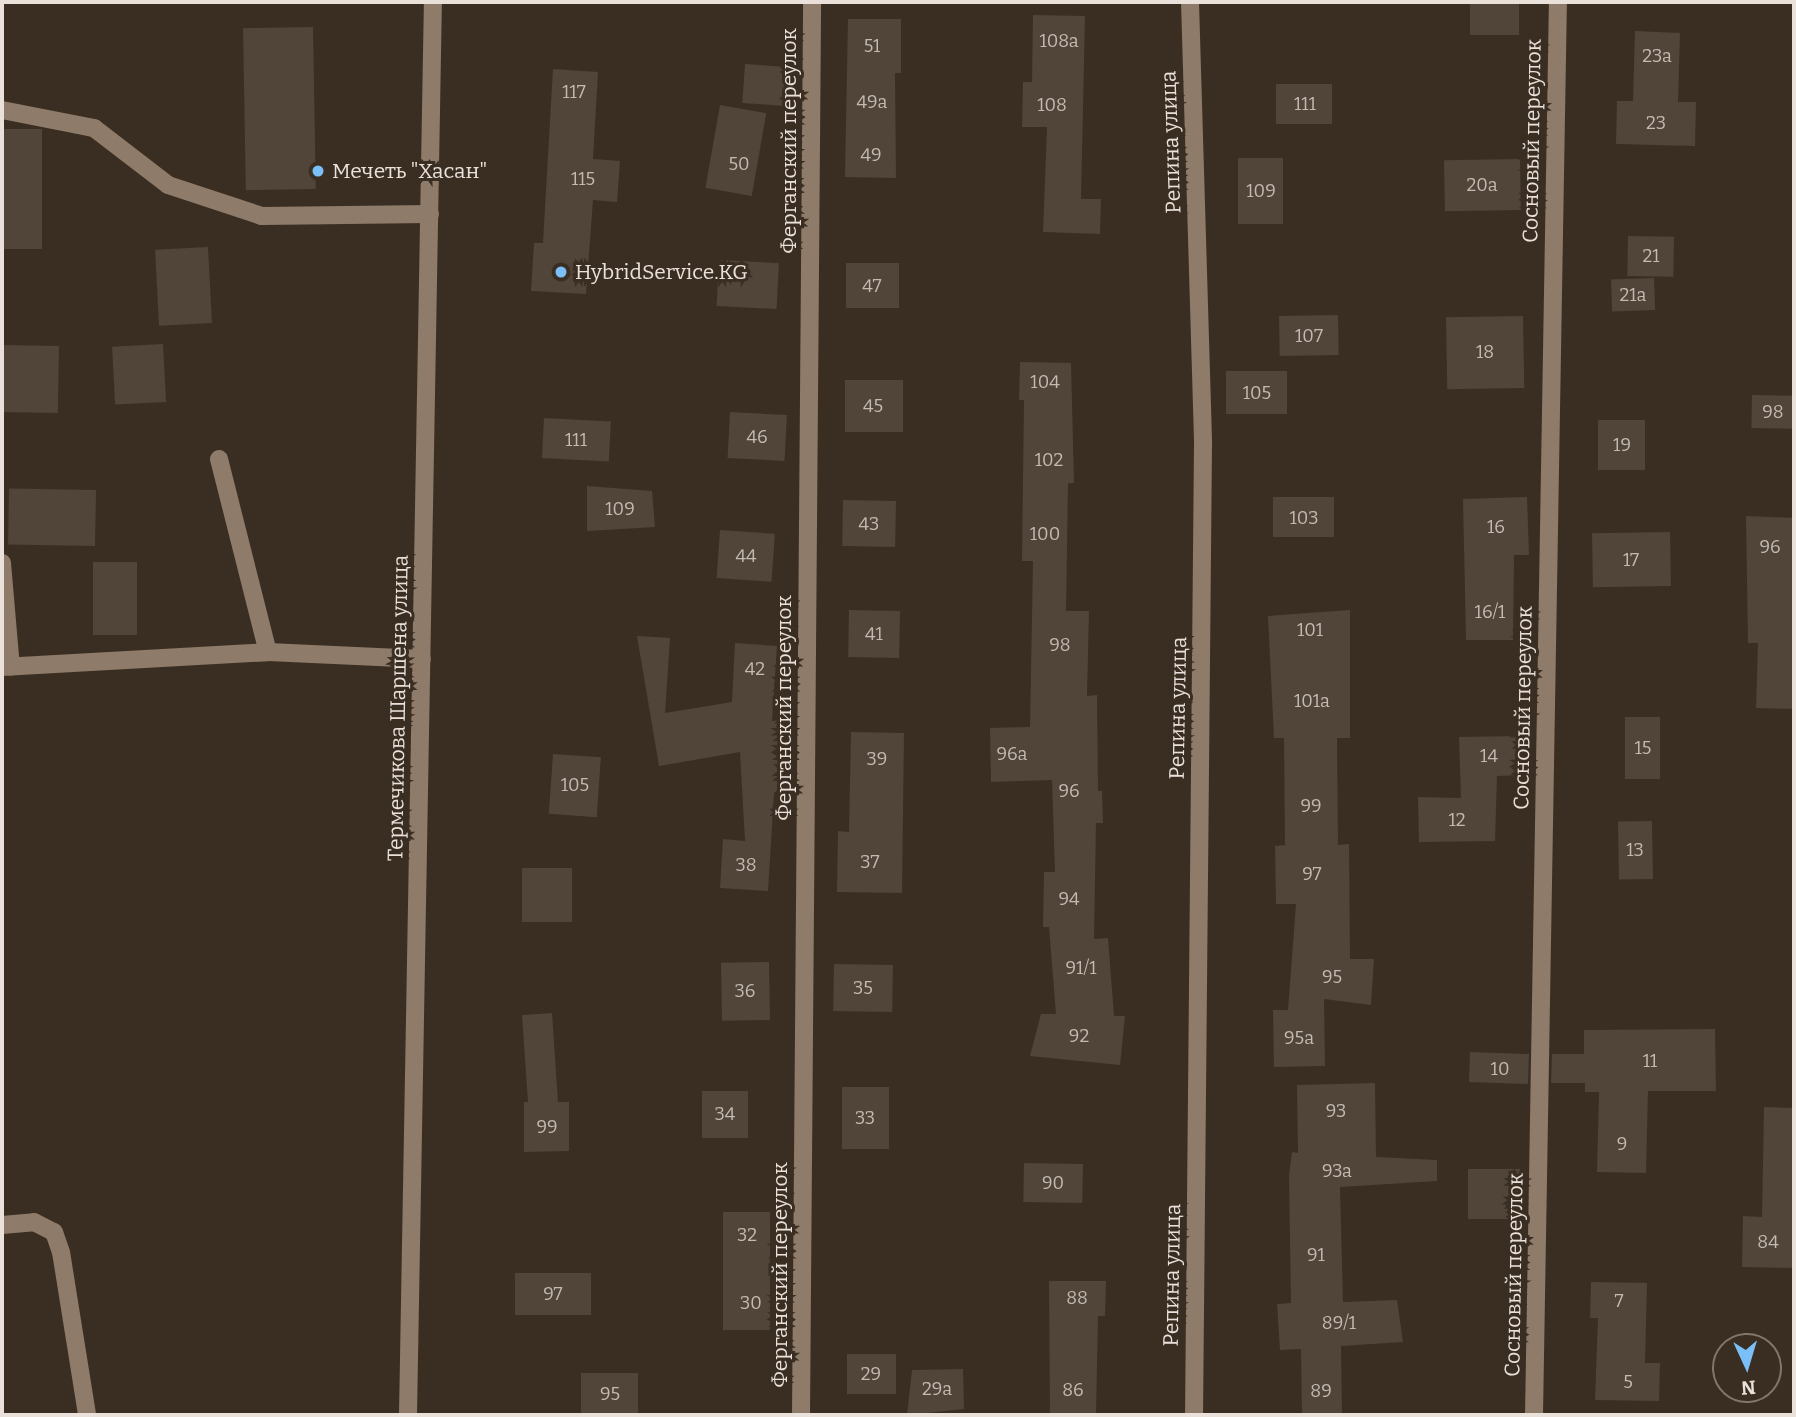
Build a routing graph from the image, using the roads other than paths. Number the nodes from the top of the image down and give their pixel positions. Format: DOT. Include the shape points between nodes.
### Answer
graph roads {
  1 [pos="433,2"];
  2 [pos="813,2"];
  3 [pos="1190,2"];
  4 [pos="1558,2"];
  5 [pos="2,110"];
  6 [pos="430,214"];
  7 [pos="219,459"];
  8 [pos="2,564"];
  9 [pos="268,652"];
  10 [pos="422,659"];
  11 [pos="7,667"];
  12 [pos="2,1225"];
  13 [pos="87,1415"];
  14 [pos="408,1415"];
  15 [pos="802,1415"];
  16 [pos="1194,1415"];
  17 [pos="1534,1415"];
  1 -- 6 [label="street, Термечикова Шаршена улица"];
  2 -- 15 [label="street, Ферганский переулок"];
  3 -- 16 [label="street, Репина улица" via="1203,445"];
  4 -- 17 [label="street, Сосновый переулок"];
  5 -- 6 [label="street" via="94,128 168,185 262,216"];
  6 -- 10 [label="street, Термечикова Шаршена улица"];
  7 -- 9 [label="street"];
  8 -- 11 [label="street"];
  9 -- 10 [label="street"];
  9 -- 11 [label="street"];
  10 -- 14 [label="street, Термечикова Шаршена улица"];
  12 -- 13 [label="street" via="34,1222 54,1232"];
}
